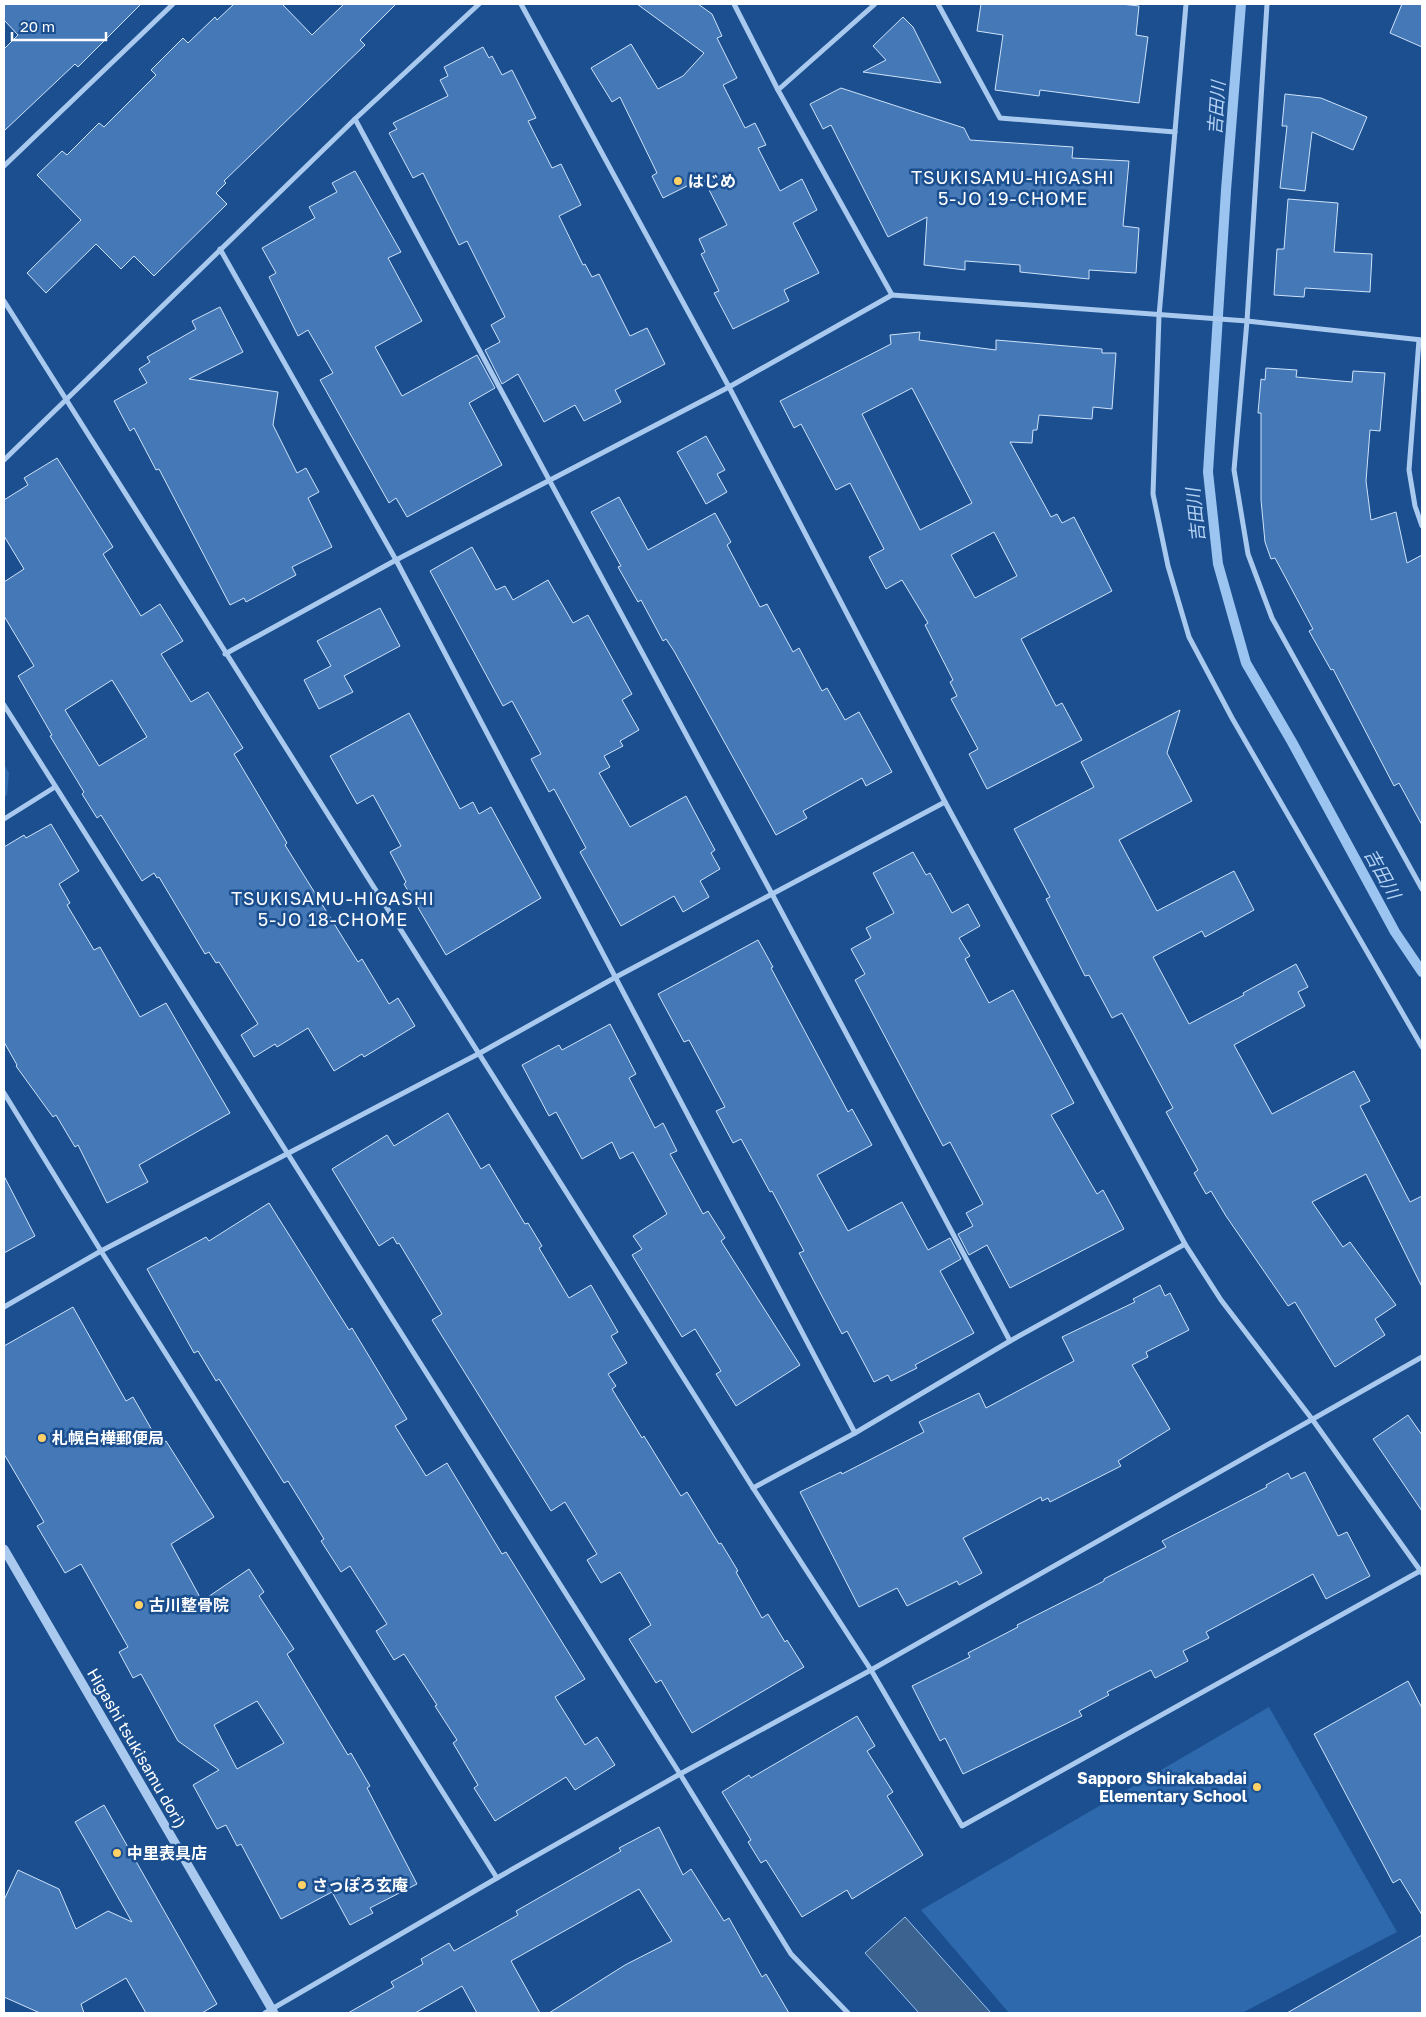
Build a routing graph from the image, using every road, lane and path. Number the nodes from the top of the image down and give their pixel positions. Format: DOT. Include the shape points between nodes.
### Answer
graph roads {
  1 [pos="173,4"];
  2 [pos="479,4"];
  3 [pos="520,4"];
  4 [pos="734,4"];
  5 [pos="875,4"];
  6 [pos="938,4"];
  7 [pos="1186,4"];
  8 [pos="1267,4"];
  9 [pos="778,90"];
  10 [pos="355,120"];
  11 [pos="1175,132"];
  12 [pos="4,166"];
  13 [pos="220,250"];
  14 [pos="892,295"];
  15 [pos="4,301"];
  16 [pos="1159,316"];
  17 [pos="1247,321"];
  18 [pos="1421,340"];
  19 [pos="729,388"];
  20 [pos="67,400"];
  21 [pos="4,460"];
  22 [pos="549,481"];
  23 [pos="1422,526"];
  24 [pos="396,560"];
  25 [pos="225,654"];
  26 [pos="4,705"];
  27 [pos="55,787"];
  28 [pos="945,802"];
  29 [pos="4,819"];
  30 [pos="1422,889"];
  31 [pos="772,894"];
  32 [pos="616,977"];
  33 [pos="1422,1048"];
  34 [pos="480,1054"];
  35 [pos="4,1093"];
  36 [pos="288,1154"];
  37 [pos="1185,1244"];
  38 [pos="101,1251"];
  39 [pos="4,1307"];
  40 [pos="1010,1341"];
  41 [pos="1422,1357"];
  42 [pos="1312,1419"];
  43 [pos="855,1433"];
  44 [pos="752,1488"];
  45 [pos="4,1549"];
  46 [pos="1421,1572"];
  47 [pos="871,1670"];
  48 [pos="680,1774"];
  49 [pos="497,1878"];
  50 [pos="270,2012"];
  51 [pos="848,2013"];
  1 -- 12 [label="street"];
  2 -- 10 [label="street"];
  3 -- 19 [label="street"];
  4 -- 9 [label="street"];
  5 -- 9 [label="street"];
  6 -- 11 [label="street" via="1000,118"];
  7 -- 11 [label="street"];
  8 -- 17 [label="street"];
  9 -- 14 [label="street"];
  10 -- 13 [label="street"];
  10 -- 22 [label="street"];
  11 -- 16 [label="street"];
  13 -- 20 [label="street"];
  13 -- 24 [label="street"];
  14 -- 16 [label="street"];
  14 -- 19 [label="street"];
  15 -- 20 [label="street"];
  16 -- 17 [label="street"];
  16 -- 33 [label="street" via="1152,494 1168,566 1189,637 1232,718"];
  17 -- 18 [label="street"];
  17 -- 30 [label="street" via="1234,470 1248,554 1272,618"];
  18 -- 23 [label="street" via="1409,470"];
  19 -- 22 [label="street"];
  19 -- 28 [label="street"];
  20 -- 21 [label="street"];
  20 -- 25 [label="street"];
  22 -- 24 [label="street"];
  22 -- 31 [label="street"];
  24 -- 25 [label="street"];
  24 -- 32 [label="street"];
  25 -- 34 [label="street"];
  26 -- 27 [label="street"];
  27 -- 29 [label="street"];
  27 -- 36 [label="street"];
  28 -- 31 [label="street"];
  28 -- 37 [label="street"];
  31 -- 32 [label="street"];
  31 -- 40 [label="street"];
  32 -- 34 [label="street"];
  32 -- 43 [label="street"];
  34 -- 36 [label="street"];
  34 -- 44 [label="street"];
  35 -- 38 [label="street"];
  36 -- 38 [label="street"];
  36 -- 48 [label="street"];
  37 -- 40 [label="street"];
  37 -- 42 [label="street" via="1221,1300"];
  38 -- 39 [label="street"];
  38 -- 49 [label="street"];
  40 -- 43 [label="street"];
  41 -- 42 [label="street"];
  42 -- 46 [label="street"];
  42 -- 47 [label="street"];
  43 -- 44 [label="street"];
  44 -- 47 [label="street"];
  45 -- 50 [label="street, Higashi tsukisamu dori)"];
  46 -- 47 [label="street" via="962,1826"];
  47 -- 48 [label="street"];
  48 -- 49 [label="street"];
  48 -- 51 [label="street" via="791,1954"];
  49 -- 50 [label="street"];
}
